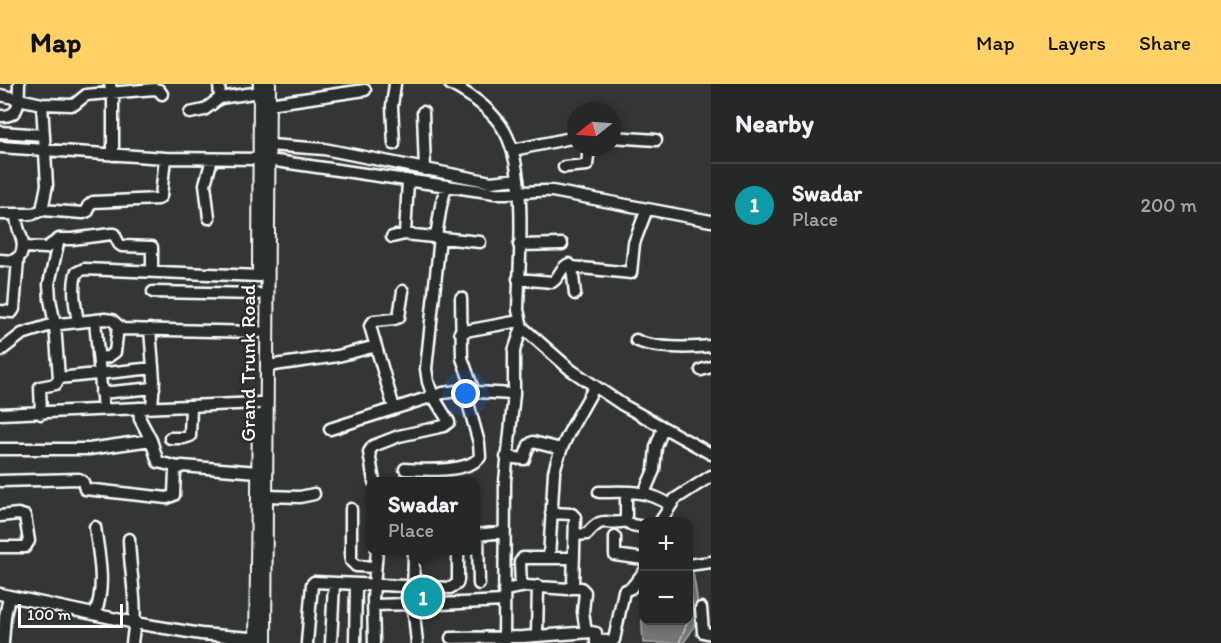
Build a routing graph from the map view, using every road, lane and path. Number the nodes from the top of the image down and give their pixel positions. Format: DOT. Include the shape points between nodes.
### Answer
graph roads {
  1 [pos="19,84"];
  2 [pos="219,84"];
  3 [pos="395,84"];
  4 [pos="450,84"];
  5 [pos="263,87"];
  6 [pos="111,89"];
  7 [pos="365,90"];
  8 [pos="162,94"];
  9 [pos="0,95"];
  10 [pos="220,98"];
  11 [pos="18,99"];
  12 [pos="42,104"];
  13 [pos="269,104"];
  14 [pos="423,112"];
  15 [pos="190,113"];
  16 [pos="0,116"];
  17 [pos="0,132"];
  18 [pos="567,138"];
  19 [pos="621,138"];
  20 [pos="656,140"];
  21 [pos="44,141"];
  22 [pos="394,144"];
  23 [pos="269,145"];
  24 [pos="0,147"];
  25 [pos="513,150"];
  26 [pos="113,155"];
  27 [pos="588,156"];
  28 [pos="165,158"];
  29 [pos="212,159"];
  30 [pos="265,160"];
  31 [pos="564,167"];
  32 [pos="424,170"];
  33 [pos="518,179"];
  34 [pos="408,180"];
  35 [pos="446,186"];
  36 [pos="519,192"];
  37 [pos="647,209"];
  38 [pos="42,210"];
  39 [pos="0,214"];
  40 [pos="16,214"];
  41 [pos="209,218"];
  42 [pos="711,221"];
  43 [pos="405,234"];
  44 [pos="392,237"];
  45 [pos="438,237"];
  46 [pos="59,239"];
  47 [pos="480,242"];
  48 [pos="562,244"];
  49 [pos="519,245"];
  50 [pos="23,247"];
  51 [pos="0,260"];
  52 [pos="18,260"];
  53 [pos="572,267"];
  54 [pos="152,272"];
  55 [pos="259,276"];
  56 [pos="518,279"];
  57 [pos="403,291"];
  58 [pos="153,292"];
  59 [pos="259,294"];
  60 [pos="575,294"];
  61 [pos="461,298"];
  62 [pos="0,311"];
  63 [pos="95,320"];
  64 [pos="78,322"];
  65 [pos="521,324"];
  66 [pos="56,325"];
  67 [pos="118,327"];
  68 [pos="150,329"];
  69 [pos="259,332"];
  70 [pos="460,332"];
  71 [pos="636,340"];
  72 [pos="376,346"];
  73 [pos="711,346"];
  74 [pos="0,351"];
  75 [pos="99,358"];
  76 [pos="267,366"];
  77 [pos="153,368"];
  78 [pos="100,375"];
  79 [pos="59,378"];
  80 [pos="595,386"];
  81 [pos="154,388"];
  82 [pos="469,392"];
  83 [pos="102,393"];
  84 [pos="514,394"];
  85 [pos="433,396"];
  86 [pos="259,403"];
  87 [pos="191,406"];
  88 [pos="152,407"];
  89 [pos="139,408"];
  90 [pos="394,408"];
  91 [pos="103,409"];
  92 [pos="0,414"];
  93 [pos="41,414"];
  94 [pos="663,428"];
  95 [pos="330,429"];
  96 [pos="170,438"];
  97 [pos="151,440"];
  98 [pos="0,449"];
  99 [pos="561,449"];
  100 [pos="711,454"];
  101 [pos="506,457"];
  102 [pos="178,468"];
  103 [pos="405,470"];
  104 [pos="258,472"];
  105 [pos="711,476"];
  106 [pos="373,477"];
  107 [pos="0,481"];
  108 [pos="599,492"];
  109 [pos="626,492"];
  110 [pos="644,493"];
  111 [pos="314,494"];
  112 [pos="267,496"];
  113 [pos="670,505"];
  114 [pos="351,509"];
  115 [pos="552,513"];
  116 [pos="0,516"];
  117 [pos="663,517"];
  118 [pos="626,521"];
  119 [pos="639,526"];
  120 [pos="95,527"];
  121 [pos="504,532"];
  122 [pos="480,534"];
  123 [pos="575,535"];
  124 [pos="615,537"];
  125 [pos="129,539"];
  126 [pos="0,547"];
  127 [pos="376,555"];
  128 [pos="414,555"];
  129 [pos="458,555"];
  130 [pos="478,555"];
  131 [pos="549,558"];
  132 [pos="574,558"];
  133 [pos="639,558"];
  134 [pos="711,562"];
  135 [pos="693,564"];
  136 [pos="375,567"];
  137 [pos="639,578"];
  138 [pos="334,584"];
  139 [pos="479,584"];
  140 [pos="356,585"];
  141 [pos="374,586"];
  142 [pos="538,586"];
  143 [pos="413,587"];
  144 [pos="521,587"];
  145 [pos="571,588"];
  146 [pos="5,595"];
  147 [pos="504,596"];
  148 [pos="413,604"];
  149 [pos="440,604"];
  150 [pos="373,605"];
  151 [pos="701,608"];
  152 [pos="94,614"];
  153 [pos="135,623"];
  154 [pos="586,632"];
  155 [pos="711,634"];
  156 [pos="537,636"];
  157 [pos="2,637"];
  158 [pos="451,638"];
  159 [pos="504,640"];
  160 [pos="523,640"];
  161 [pos="261,641"];
  162 [pos="596,641"];
  163 [pos="132,643"];
  164 [pos="307,643"];
  165 [pos="331,643"];
  166 [pos="355,643"];
  167 [pos="374,643"];
  168 [pos="417,643"];
  1 -- 11 [label="street"];
  2 -- 10 [label="street"];
  3 -- 22 [label="street"];
  4 -- 25 [label="street" via="489,111"];
  5 -- 10 [label="street"];
  5 -- 13 [label="main road, Grand Trunk Road"];
  5 -- 30 [label="main road, Grand Trunk Road"];
  6 -- 8 [label="street" via="154,89"];
  6 -- 12 [label="street" via="86,95 71,105"];
  6 -- 26 [label="street"];
  7 -- 13 [label="street"];
  9 -- 11 [label="street"];
  10 -- 15 [label="street" via="204,110"];
  11 -- 12 [label="street"];
  11 -- 16 [label="street" via="14,114"];
  12 -- 21 [label="street"];
  13 -- 23 [label="main road, Grand Trunk Road"];
  14 -- 32 [label="street"];
  17 -- 21 [label="street"];
  18 -- 25 [label="street"];
  19 -- 20 [label="street"];
  21 -- 24 [label="street"];
  21 -- 26 [label="street"];
  21 -- 38 [label="street" via="47,185"];
  23 -- 30 [label="main road, Grand Trunk Road"];
  23 -- 32 [label="street" via="324,149"];
  25 -- 33 [label="street"];
  26 -- 28 [label="street"];
  27 -- 31 [label="street" via="587,165"];
  28 -- 29 [label="street"];
  28 -- 38 [label="street" via="158,200 93,202 83,213"];
  29 -- 30 [label="street"];
  29 -- 41 [label="street" via="205,184"];
  30 -- 34 [label="street"];
  30 -- 55 [label="main road, Grand Trunk Road"];
  30 -- 76 [label="main road, Grand Trunk Road"];
  32 -- 33 [label="street" via="491,182"];
  33 -- 36 [label="street"];
  34 -- 35 [label="street"];
  34 -- 43 [label="street"];
  35 -- 36 [label="street" via="495,194"];
  35 -- 45 [label="street"];
  36 -- 37 [label="street" via="552,190"];
  36 -- 49 [label="street"];
  37 -- 42 [label="street"];
  37 -- 53 [label="street" via="634,243 631,273"];
  38 -- 40 [label="street"];
  39 -- 40 [label="street"];
  40 -- 50 [label="street"];
  43 -- 44 [label="street"];
  43 -- 45 [label="street"];
  45 -- 47 [label="street"];
  45 -- 85 [label="street" via="426,355"];
  46 -- 50 [label="street" via="46,248"];
  46 -- 54 [label="street" via="114,234 122,246 150,246"];
  46 -- 66 [label="street" via="49,284"];
  48 -- 49 [label="street"];
  49 -- 56 [label="street"];
  50 -- 52 [label="street"];
  51 -- 52 [label="street"];
  52 -- 62 [label="street" via="14,309"];
  53 -- 56 [label="street" via="566,265 552,282"];
  53 -- 60 [label="street"];
  54 -- 55 [label="street"];
  54 -- 64 [label="street" via="80,271 75,279"];
  55 -- 59 [label="main road, Grand Trunk Road"];
  56 -- 65 [label="street"];
  57 -- 72 [label="street" via="397,319 371,322"];
  58 -- 59 [label="street"];
  59 -- 69 [label="main road, Grand Trunk Road"];
  61 -- 70 [label="street"];
  63 -- 64 [label="street"];
  63 -- 67 [label="street" via="112,320"];
  63 -- 75 [label="street"];
  64 -- 66 [label="street"];
  65 -- 70 [label="street"];
  65 -- 80 [label="street"];
  65 -- 84 [label="street" via="514,351"];
  66 -- 74 [label="street" via="22,334"];
  66 -- 79 [label="street"];
  67 -- 68 [label="street"];
  67 -- 75 [label="street" via="115,352"];
  68 -- 69 [label="street"];
  68 -- 77 [label="street"];
  69 -- 86 [label="main road, Grand Trunk Road"];
  70 -- 82 [label="street"];
  71 -- 73 [label="street" via="672,347"];
  72 -- 76 [label="street"];
  72 -- 90 [label="street"];
  75 -- 78 [label="street"];
  76 -- 112 [label="main road, Grand Trunk Road"];
  77 -- 78 [label="street"];
  77 -- 81 [label="street"];
  78 -- 79 [label="street"];
  78 -- 83 [label="street"];
  79 -- 93 [label="street" via="56,384 40,387"];
  80 -- 94 [label="street"];
  80 -- 99 [label="street"];
  81 -- 83 [label="street"];
  81 -- 88 [label="street"];
  82 -- 84 [label="street"];
  82 -- 85 [label="street"];
  82 -- 103 [label="street" via="480,457 458,467"];
  83 -- 91 [label="street"];
  84 -- 101 [label="street"];
  85 -- 90 [label="street"];
  85 -- 106 [label="street" via="449,419 448,425 373,446 369,452"];
  86 -- 87 [label="street"];
  86 -- 104 [label="main road, Grand Trunk Road"];
  87 -- 88 [label="street"];
  87 -- 96 [label="street" via="190,436"];
  88 -- 89 [label="street"];
  89 -- 91 [label="street"];
  89 -- 97 [label="street"];
  90 -- 95 [label="street"];
  91 -- 93 [label="street"];
  92 -- 93 [label="street"];
  94 -- 100 [label="street"];
  94 -- 110 [label="street" via="657,440 654,470"];
  97 -- 98 [label="street" via="89,449"];
  97 -- 102 [label="street" via="158,462"];
  99 -- 101 [label="street" via="533,442 525,459"];
  99 -- 115 [label="street" via="554,472"];
  101 -- 121 [label="street"];
  102 -- 104 [label="street"];
  102 -- 107 [label="street" via="174,495 167,498 85,489 79,479"];
  104 -- 161 [label="main road, Grand Trunk Road"];
  105 -- 113 [label="street"];
  108 -- 109 [label="street"];
  109 -- 110 [label="street"];
  109 -- 118 [label="street"];
  110 -- 113 [label="street"];
  111 -- 112 [label="street"];
  112 -- 161 [label="main road, Grand Trunk Road"];
  113 -- 117 [label="street"];
  114 -- 136 [label="street" via="351,561 356,566"];
  115 -- 123 [label="street" via="574,515"];
  115 -- 131 [label="street"];
  116 -- 126 [label="street" via="25,516 29,541 25,547"];
  118 -- 119 [label="street"];
  118 -- 123 [label="street" via="595,523 586,534"];
  120 -- 152 [label="street" via="101,591"];
  121 -- 122 [label="street"];
  121 -- 147 [label="street"];
  123 -- 132 [label="street"];
  124 -- 133 [label="street" via="615,555"];
  125 -- 153 [label="street"];
  127 -- 136 [label="street"];
  128 -- 143 [label="street"];
  129 -- 143 [label="street" via="457,584 450,588"];
  130 -- 139 [label="street"];
  131 -- 132 [label="street"];
  131 -- 144 [label="street" via="521,560"];
  132 -- 145 [label="street"];
  134 -- 135 [label="street"];
  136 -- 141 [label="street"];
  137 -- 162 [label="street" via="624,591 614,640"];
  138 -- 140 [label="street"];
  138 -- 164 [label="street" via="312,584"];
  138 -- 165 [label="street"];
  140 -- 141 [label="street"];
  140 -- 166 [label="street"];
  141 -- 143 [label="street"];
  141 -- 150 [label="street"];
  142 -- 144 [label="street"];
  142 -- 145 [label="street"];
  142 -- 156 [label="street"];
  143 -- 148 [label="street"];
  144 -- 147 [label="street"];
  145 -- 154 [label="street" via="585,592"];
  146 -- 152 [label="street"];
  146 -- 157 [label="street"];
  147 -- 149 [label="street"];
  147 -- 159 [label="street"];
  148 -- 150 [label="street"];
  148 -- 168 [label="street"];
  150 -- 167 [label="street"];
  151 -- 155 [label="street" via="703,632"];
  152 -- 153 [label="street"];
  153 -- 161 [label="street"];
  153 -- 163 [label="street"];
  154 -- 156 [label="street"];
  154 -- 162 [label="street" via="596,633"];
  156 -- 160 [label="street"];
  158 -- 159 [label="street"];
  159 -- 160 [label="street"];
}
